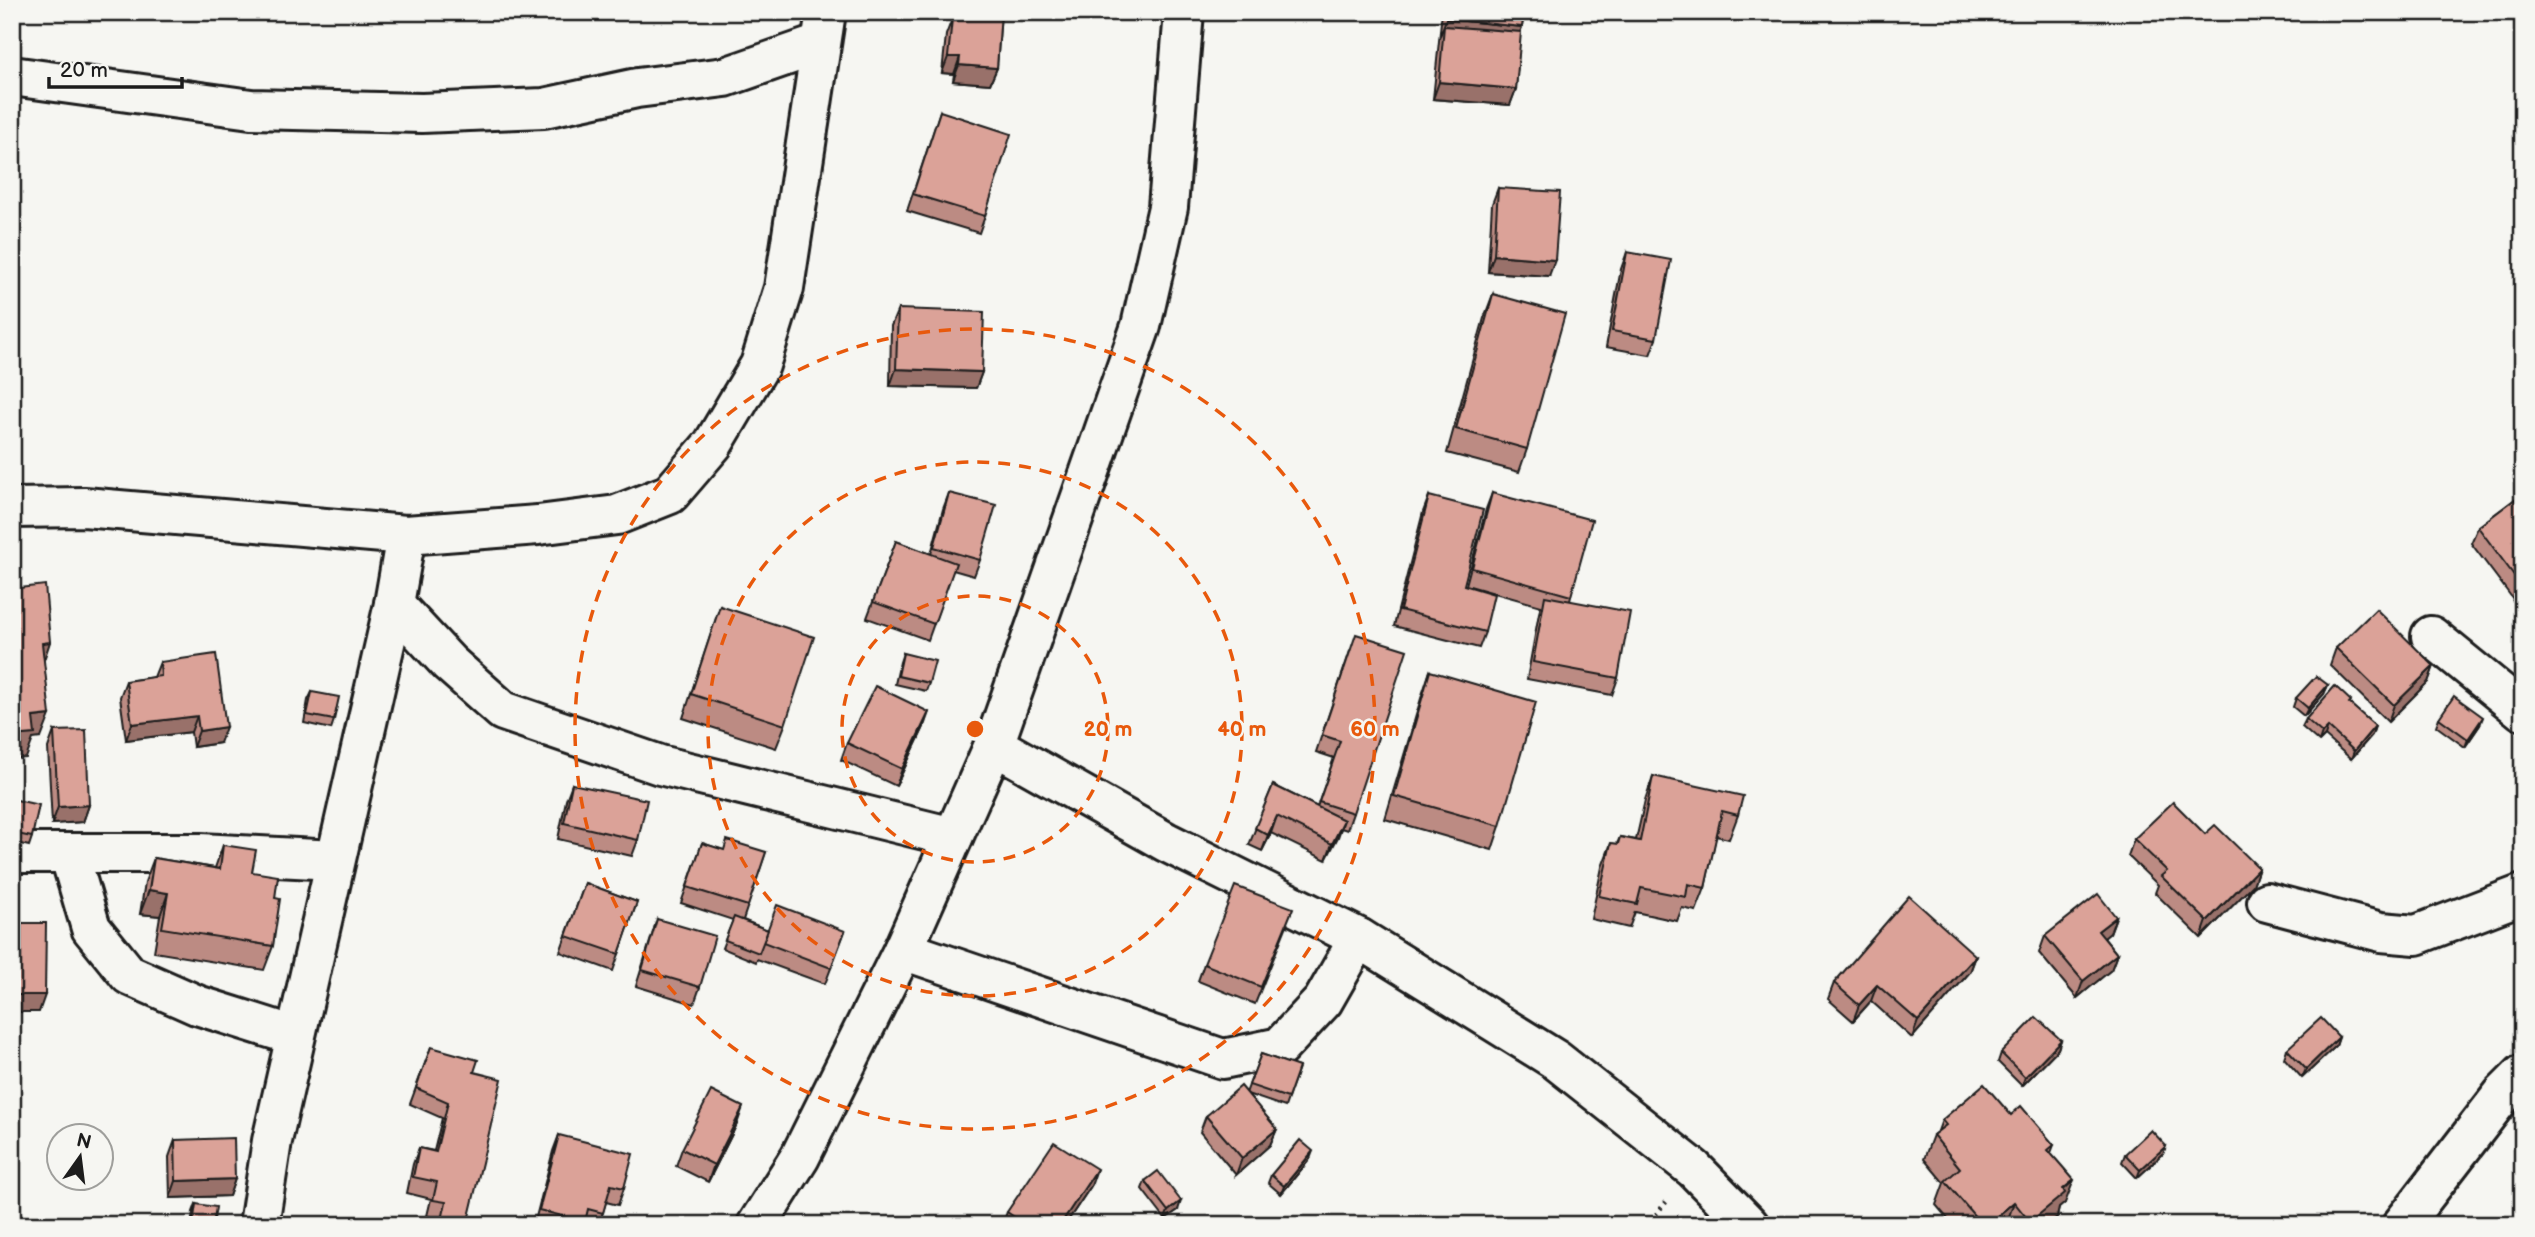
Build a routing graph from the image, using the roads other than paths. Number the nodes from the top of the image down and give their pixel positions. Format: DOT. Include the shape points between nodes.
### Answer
graph roads {
  1 [pos="1184,12"];
  2 [pos="823,28"];
  3 [pos="12,76"];
  4 [pos="12,508"];
  5 [pos="406,535"];
  6 [pos="394,604"];
  7 [pos="2431,636"];
  8 [pos="2523,711"];
  9 [pos="994,746"];
  10 [pos="953,837"];
  11 [pos="12,853"];
  12 [pos="69,853"];
  13 [pos="335,860"];
  14 [pos="2523,894"];
  15 [pos="2267,902"];
  16 [pos="1359,938"];
  17 [pos="903,950"];
  18 [pos="295,1036"];
  19 [pos="2523,1074"];
  20 [pos="260,1225"];
  21 [pos="757,1225"];
  22 [pos="1749,1225"];
  23 [pos="2402,1225"];
  1 -- 9 [label="street" via="1168,207 1141,326"];
  2 -- 3 [label="street" via="724,78 637,88 544,108 449,112 251,109"];
  2 -- 5 [label="street" via="784,288 760,365 713,444 670,494 617,515"];
  4 -- 5 [label="street" via="173,513"];
  5 -- 6 [label="street"];
  6 -- 10 [label="street" via="449,663 503,710 660,765"];
  6 -- 13 [label="street"];
  7 -- 8 [label="street"];
  9 -- 10 [label="street"];
  9 -- 16 [label="street" via="1166,842"];
  10 -- 17 [label="street"];
  11 -- 12 [label="street"];
  12 -- 13 [label="street"];
  12 -- 18 [label="street" via="91,928 129,975 197,1005"];
  13 -- 18 [label="street"];
  14 -- 15 [label="street" via="2416,935 2381,932"];
  16 -- 17 [label="street" via="1323,1001 1280,1046 1223,1059"];
  16 -- 22 [label="street" via="1556,1060 1694,1169"];
  17 -- 21 [label="street" via="800,1157"];
  18 -- 20 [label="street"];
  19 -- 23 [label="street"];
}
